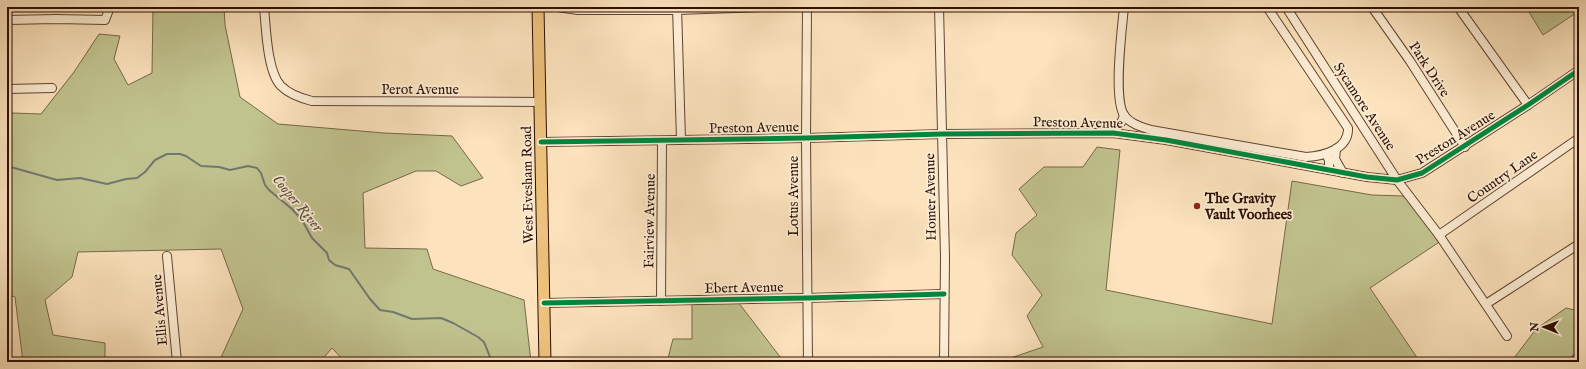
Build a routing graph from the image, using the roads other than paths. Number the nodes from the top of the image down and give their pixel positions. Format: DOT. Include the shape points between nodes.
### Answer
graph roads {
  1 [pos="110,7"];
  2 [pos="264,7"];
  3 [pos="538,7"];
  4 [pos="557,7"];
  5 [pos="765,7"];
  6 [pos="807,7"];
  7 [pos="939,7"];
  8 [pos="1124,7"];
  9 [pos="1267,7"];
  10 [pos="1286,7"];
  11 [pos="1372,7"];
  12 [pos="1458,7"];
  13 [pos="677,8"];
  14 [pos="7,20"];
  15 [pos="1579,70"];
  16 [pos="52,88"];
  17 [pos="7,89"];
  18 [pos="540,102"];
  19 [pos="1528,105"];
  20 [pos="1124,115"];
  21 [pos="1134,123"];
  22 [pos="1114,133"];
  23 [pos="942,134"];
  24 [pos="1123,134"];
  25 [pos="806,138"];
  26 [pos="1579,138"];
  27 [pos="681,140"];
  28 [pos="662,141"];
  29 [pos="541,142"];
  30 [pos="1465,147"];
  31 [pos="1336,149"];
  32 [pos="1326,154"];
  33 [pos="1329,170"];
  34 [pos="1343,173"];
  35 [pos="1397,180"];
  36 [pos="1439,236"];
  37 [pos="1579,244"];
  38 [pos="167,256"];
  39 [pos="944,294"];
  40 [pos="807,298"];
  41 [pos="661,301"];
  42 [pos="544,303"];
  43 [pos="1486,304"];
  44 [pos="1507,336"];
  45 [pos="177,362"];
  46 [pos="545,362"];
  47 [pos="808,362"];
  48 [pos="944,362"];
  1 -- 14 [label="street" via="105,20"];
  2 -- 18 [label="street, Perot Avenue" via="272,74 281,86 300,98 312,101"];
  3 -- 18 [label="main road, West Evesham Road"];
  4 -- 13 [label="street" via="578,10"];
  5 -- 13 [label="street"];
  6 -- 25 [label="street, Lotus Avenue"];
  7 -- 23 [label="street, Homer Avenue"];
  8 -- 20 [label="street, Preston Avenue" via="1119,87 1119,99"];
  9 -- 31 [label="street, Preston Avenue" via="1348,128 1346,140"];
  10 -- 35 [label="street, Sycamore Avenue"];
  11 -- 30 [label="street, Park Drive"];
  12 -- 19 [label="street"];
  13 -- 27 [label="street"];
  15 -- 19 [label="street, Preston Avenue"];
  16 -- 17 [label="street"];
  18 -- 29 [label="main road, West Evesham Road"];
  19 -- 30 [label="street, Preston Avenue"];
  20 -- 21 [label="street, Preston Avenue"];
  20 -- 22 [label="street"];
  21 -- 24 [label="street"];
  21 -- 32 [label="street, Preston Avenue" via="1151,130 1306,157"];
  22 -- 23 [label="street, Preston Avenue"];
  22 -- 24 [label="street, Preston Avenue"];
  23 -- 25 [label="street, Preston Avenue"];
  23 -- 39 [label="street, Homer Avenue"];
  24 -- 33 [label="street, Preston Avenue"];
  25 -- 27 [label="street, Preston Avenue"];
  25 -- 40 [label="street, Lotus Avenue"];
  26 -- 36 [label="street, Country Lane"];
  27 -- 28 [label="street, Preston Avenue"];
  28 -- 29 [label="street, Preston Avenue"];
  28 -- 41 [label="street, Fairview Avenue"];
  29 -- 42 [label="main road, West Evesham Road"];
  30 -- 35 [label="street, Preston Avenue" via="1422,174"];
  31 -- 32 [label="street, Preston Avenue"];
  31 -- 34 [label="street" via="1335,159"];
  32 -- 33 [label="street"];
  33 -- 34 [label="street, Preston Avenue"];
  34 -- 35 [label="street, Preston Avenue"];
  35 -- 36 [label="street, Sycamore Avenue"];
  36 -- 43 [label="street, Sycamore Avenue"];
  37 -- 43 [label="street"];
  38 -- 45 [label="street, Ellis Avenue"];
  39 -- 40 [label="street, Ebert Avenue"];
  39 -- 48 [label="street, Homer Avenue"];
  40 -- 41 [label="street, Ebert Avenue"];
  40 -- 47 [label="street, Lotus Avenue"];
  41 -- 42 [label="street, Ebert Avenue"];
  42 -- 46 [label="main road, West Evesham Road"];
  43 -- 44 [label="street, Sycamore Avenue"];
}
